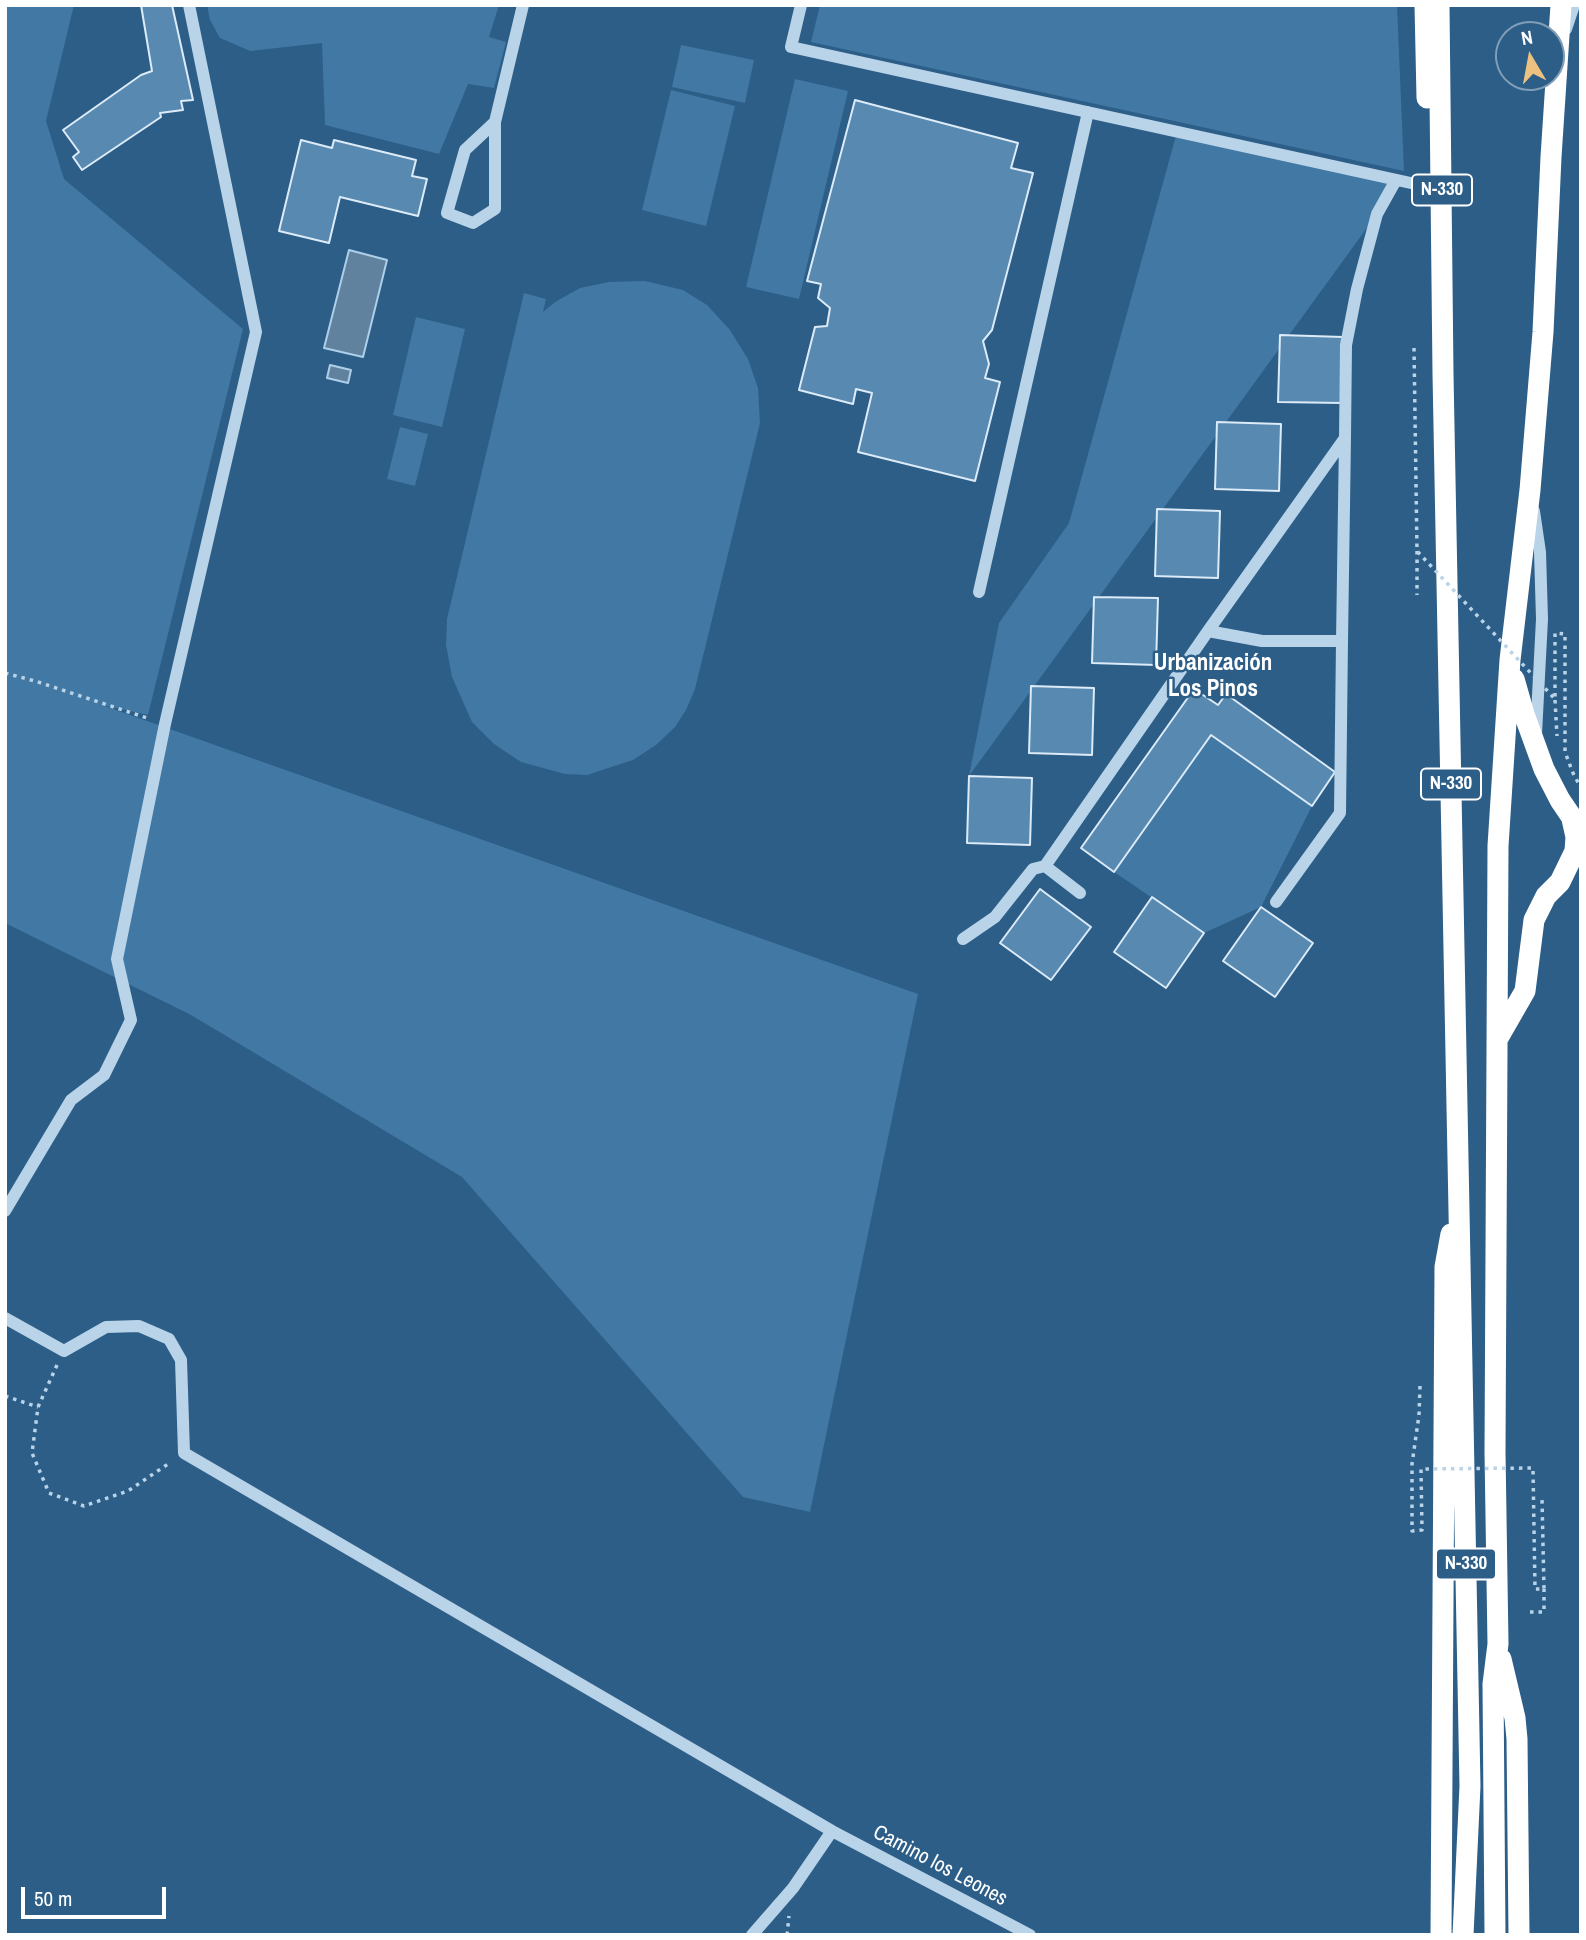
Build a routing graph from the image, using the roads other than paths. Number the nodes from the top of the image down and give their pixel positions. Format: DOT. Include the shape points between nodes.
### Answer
graph roads {
  1 [pos="189,5"];
  2 [pos="523,5"];
  3 [pos="801,5"];
  4 [pos="1424,5"];
  5 [pos="1439,5"];
  6 [pos="1574,5"];
  7 [pos="1565,34"];
  8 [pos="1556,91"];
  9 [pos="1087,112"];
  10 [pos="495,122"];
  11 [pos="1396,180"];
  12 [pos="1429,187"];
  13 [pos="1443,374"];
  14 [pos="1345,438"];
  15 [pos="1530,490"];
  16 [pos="979,592"];
  17 [pos="1208,631"];
  18 [pos="1342,641"];
  19 [pos="1510,660"];
  20 [pos="1536,748"];
  21 [pos="1576,824"];
  22 [pos="1045,866"];
  23 [pos="1581,873"];
  24 [pos="1560,882"];
  25 [pos="1080,892"];
  26 [pos="1276,902"];
  27 [pos="963,939"];
  28 [pos="1497,1040"];
  29 [pos="1459,1194"];
  30 [pos="5,1211"];
  31 [pos="5,1318"];
  32 [pos="1498,1644"];
  33 [pos="832,1831"];
  34 [pos="752,1935"];
  35 [pos="1030,1935"];
  36 [pos="1441,1935"];
  37 [pos="1463,1935"];
  38 [pos="1495,1935"];
  39 [pos="1519,1935"];
  1 -- 30 [label="street" via="256,332 165,723 117,959 131,1020 104,1075 71,1100"];
  2 -- 10 [label="street"];
  3 -- 9 [label="street" via="791,47"];
  4 -- 12 [label="highway"];
  5 -- 13 [label="highway, N-330"];
  6 -- 7 [label="street"];
  8 -- 15 [label="highway, N-330"];
  9 -- 11 [label="street"];
  9 -- 16 [label="street"];
  10 -- 10 [label="street" via="495,209 473,223 447,213 465,150"];
  11 -- 12 [label="street"];
  11 -- 14 [label="street" via="1377,214 1354,300 1346,345"];
  12 -- 13 [label="highway"];
  13 -- 29 [label="highway, N-330"];
  14 -- 17 [label="street"];
  14 -- 18 [label="street"];
  15 -- 19 [label="highway, N-330"];
  15 -- 20 [label="street" via="1541,578"];
  17 -- 18 [label="street" via="1262,640"];
  17 -- 22 [label="street"];
  18 -- 26 [label="street" via="1340,813"];
  19 -- 20 [label="highway"];
  19 -- 28 [label="highway, N-330" via="1498,846"];
  20 -- 21 [label="highway" via="1551,785"];
  21 -- 24 [label="highway" via="1575,851"];
  22 -- 25 [label="street"];
  22 -- 27 [label="street" via="1033,869 995,917"];
  23 -- 24 [label="highway"];
  24 -- 28 [label="highway" via="1534,920 1525,991"];
  28 -- 32 [label="highway, N-330"];
  29 -- 36 [label="highway" via="1445,1267"];
  29 -- 37 [label="highway, N-330" via="1470,1786"];
  31 -- 33 [label="street, Camino los Leones" via="64,1351 107,1327 139,1326 169,1339 181,1360 184,1453"];
  32 -- 38 [label="highway, N-330" via="1493,1684"];
  32 -- 39 [label="highway" via="1517,1739"];
  33 -- 34 [label="street" via="793,1888"];
  33 -- 35 [label="street, Camino los Leones"];
}
